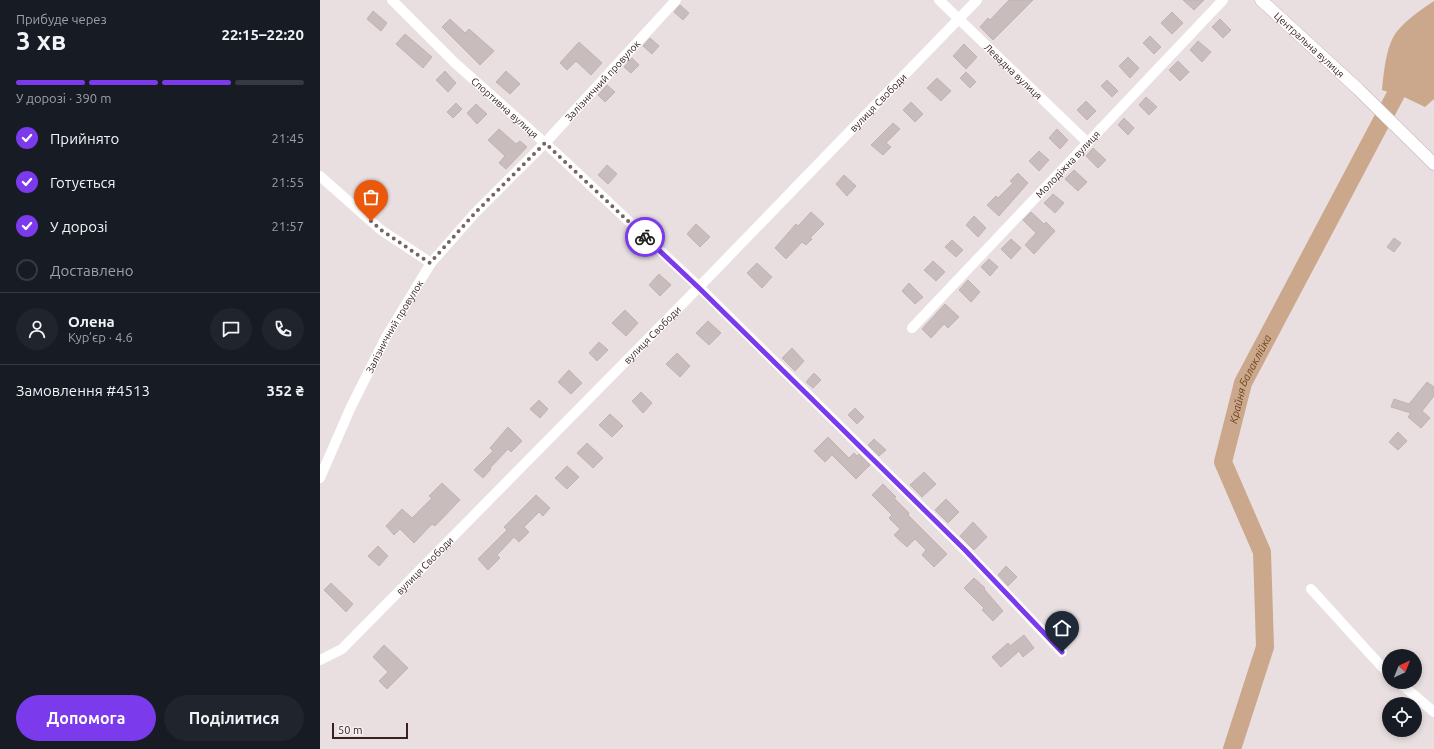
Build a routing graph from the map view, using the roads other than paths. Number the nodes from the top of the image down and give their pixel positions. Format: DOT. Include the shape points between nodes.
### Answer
graph roads {
  1 [pos="392,0"];
  2 [pos="676,0"];
  3 [pos="939,0"];
  4 [pos="977,0"];
  5 [pos="1223,0"];
  6 [pos="1261,0"];
  7 [pos="959,19"];
  8 [pos="545,143"];
  9 [pos="1088,143"];
  10 [pos="1434,164"];
  11 [pos="320,176"];
  12 [pos="430,263"];
  13 [pos="699,288"];
  14 [pos="912,328"];
  15 [pos="320,478"];
  16 [pos="1311,589"];
  17 [pos="1062,652"];
  18 [pos="320,660"];
  19 [pos="1382,667"];
  20 [pos="1407,689"];
  21 [pos="1434,712"];
  1 -- 8 [label="street, Спортивна вулиця" via="455,62"];
  2 -- 8 [label="street, Залізничний провулок"];
  3 -- 7 [label="street, Левадна вулиця"];
  4 -- 7 [label="street, вулиця Свободи"];
  5 -- 9 [label="street, Молодіжна вулиця"];
  6 -- 10 [label="street, Центральна вулиця" via="1358,89"];
  7 -- 9 [label="street, Левадна вулиця"];
  7 -- 13 [label="street, вулиця Свободи"];
  8 -- 12 [label="street, Залізничний провулок" via="475,213"];
  8 -- 13 [label="street, Спортивна вулиця"];
  9 -- 14 [label="street, Молодіжна вулиця"];
  11 -- 12 [label="street" via="381,230"];
  12 -- 15 [label="street, Залізничний провулок" via="386,336"];
  13 -- 17 [label="street, Спортивна вулиця" via="965,550"];
  13 -- 18 [label="street, вулиця Свободи" via="342,649"];
  16 -- 19 [label="street"];
  20 -- 21 [label="street"];
}
